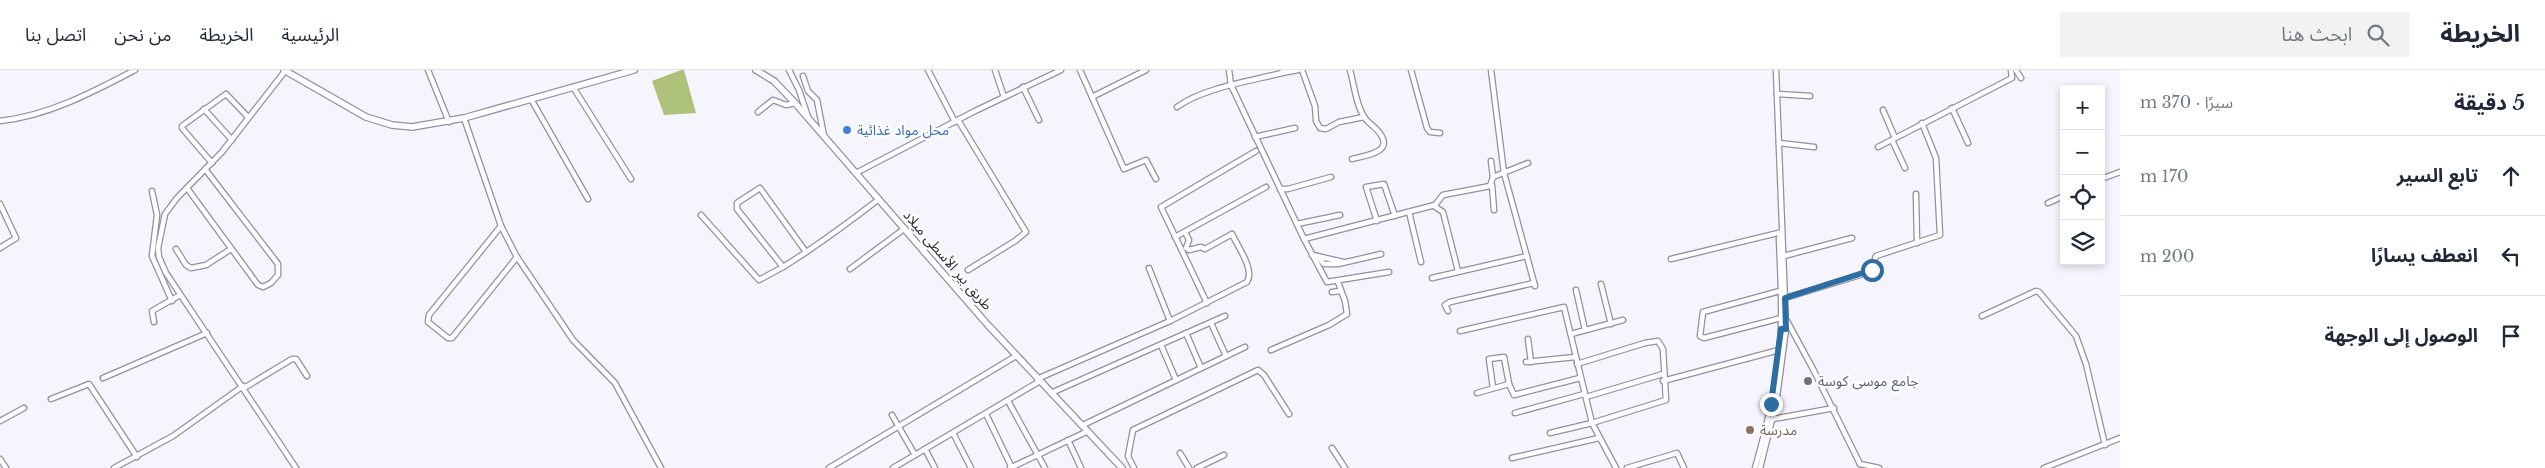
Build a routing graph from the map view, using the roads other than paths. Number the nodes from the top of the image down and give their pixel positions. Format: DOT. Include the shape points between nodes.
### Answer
graph roads {
  1 [pos="135,70"];
  2 [pos="285,70"];
  3 [pos="428,70"];
  4 [pos="634,70"];
  5 [pos="756,70"];
  6 [pos="789,70"];
  7 [pos="928,70"];
  8 [pos="995,70"];
  9 [pos="1061,70"];
  10 [pos="1080,70"];
  11 [pos="1146,70"];
  12 [pos="1229,70"];
  13 [pos="1300,70"];
  14 [pos="1350,70"];
  15 [pos="1411,70"];
  16 [pos="1491,70"];
  17 [pos="1776,70"];
  18 [pos="2011,70"];
  19 [pos="2016,70"];
  20 [pos="1283,72"];
  21 [pos="803,76"];
  22 [pos="2021,78"];
  23 [pos="1231,85"];
  24 [pos="573,87"];
  25 [pos="1023,87"];
  26 [pos="1777,94"];
  27 [pos="1810,96"];
  28 [pos="1004,97"];
  29 [pos="1092,97"];
  30 [pos="531,100"];
  31 [pos="795,102"];
  32 [pos="1177,107"];
  33 [pos="1952,108"];
  34 [pos="204,109"];
  35 [pos="1883,110"];
  36 [pos="758,112"];
  37 [pos="248,117"];
  38 [pos="1364,117"];
  39 [pos="464,118"];
  40 [pos="808,118"];
  41 [pos="1039,120"];
  42 [pos="0,121"];
  43 [pos="956,121"];
  44 [pos="449,122"];
  45 [pos="1922,123"];
  46 [pos="1296,128"];
  47 [pos="1440,133"];
  48 [pos="825,137"];
  49 [pos="1255,137"];
  50 [pos="1894,139"];
  51 [pos="232,140"];
  52 [pos="1779,143"];
  53 [pos="1968,143"];
  54 [pos="1814,147"];
  55 [pos="1878,147"];
  56 [pos="1256,151"];
  57 [pos="1352,159"];
  58 [pos="1491,161"];
  59 [pos="212,163"];
  60 [pos="1528,163"];
  61 [pos="1904,168"];
  62 [pos="205,169"];
  63 [pos="2120,172"];
  64 [pos="856,173"];
  65 [pos="1504,173"];
  66 [pos="1331,177"];
  67 [pos="1493,177"];
  68 [pos="2105,178"];
  69 [pos="630,179"];
  70 [pos="1156,179"];
  71 [pos="1492,184"];
  72 [pos="1266,187"];
  73 [pos="186,188"];
  74 [pos="1280,189"];
  75 [pos="152,191"];
  76 [pos="1916,194"];
  77 [pos="2060,198"];
  78 [pos="879,199"];
  79 [pos="588,200"];
  80 [pos="2048,203"];
  81 [pos="0,204"];
  82 [pos="1434,206"];
  83 [pos="1494,210"];
  84 [pos="1409,212"];
  85 [pos="701,215"];
  86 [pos="1340,215"];
  87 [pos="1395,216"];
  88 [pos="1377,221"];
  89 [pos="1297,224"];
  90 [pos="501,226"];
  91 [pos="904,229"];
  92 [pos="1185,232"];
  93 [pos="1782,232"];
  94 [pos="1175,237"];
  95 [pos="1852,238"];
  96 [pos="1304,239"];
  97 [pos="1917,243"];
  98 [pos="0,248"];
  99 [pos="176,249"];
  100 [pos="231,249"];
  101 [pos="806,252"];
  102 [pos="1381,254"];
  103 [pos="1314,255"];
  104 [pos="1527,256"];
  105 [pos="1784,256"];
  106 [pos="517,257"];
  107 [pos="1670,259"];
  108 [pos="1421,262"];
  109 [pos="783,267"];
  110 [pos="1148,268"];
  111 [pos="850,269"];
  112 [pos="968,270"];
  113 [pos="1458,271"];
  114 [pos="1389,272"];
  115 [pos="1432,278"];
  116 [pos="1338,282"];
  117 [pos="1601,284"];
  118 [pos="1341,290"];
  119 [pos="1576,290"];
  120 [pos="1780,291"];
  121 [pos="1332,292"];
  122 [pos="180,294"];
  123 [pos="1785,298"];
  124 [pos="172,301"];
  125 [pos="1208,303"];
  126 [pos="1448,311"];
  127 [pos="1225,316"];
  128 [pos="1982,316"];
  129 [pos="1784,319"];
  130 [pos="1623,320"];
  131 [pos="1170,321"];
  132 [pos="154,322"];
  133 [pos="1211,323"];
  134 [pos="1611,324"];
  135 [pos="1783,329"];
  136 [pos="1585,330"];
  137 [pos="1460,331"];
  138 [pos="207,333"];
  139 [pos="1186,334"];
  140 [pos="1571,334"];
  141 [pos="1528,339"];
  142 [pos="1161,345"];
  143 [pos="1245,347"];
  144 [pos="1271,350"];
  145 [pos="1779,350"];
  146 [pos="1016,356"];
  147 [pos="1226,356"];
  148 [pos="1575,356"];
  149 [pos="1577,364"];
  150 [pos="1201,368"];
  151 [pos="1663,374"];
  152 [pos="307,376"];
  153 [pos="103,378"];
  154 [pos="1580,378"];
  155 [pos="1038,380"];
  156 [pos="1176,380"];
  157 [pos="1663,381"];
  158 [pos="1509,384"];
  159 [pos="243,387"];
  160 [pos="1493,388"];
  161 [pos="1051,393"];
  162 [pos="1477,393"];
  163 [pos="1585,396"];
  164 [pos="51,399"];
  165 [pos="1008,401"];
  166 [pos="24,408"];
  167 [pos="1834,408"];
  168 [pos="1515,413"];
  169 [pos="986,414"];
  170 [pos="1288,414"];
  171 [pos="892,415"];
  172 [pos="1772,419"];
  173 [pos="0,421"];
  174 [pos="1592,424"];
  175 [pos="1082,425"];
  176 [pos="899,427"];
  177 [pos="1088,431"];
  178 [pos="1767,432"];
  179 [pos="953,433"];
  180 [pos="1550,433"];
  181 [pos="1599,438"];
  182 [pos="2120,438"];
  183 [pos="1068,440"];
  184 [pos="1764,444"];
  185 [pos="2105,444"];
  186 [pos="1332,448"];
  187 [pos="925,449"];
  188 [pos="1180,453"];
  189 [pos="1039,454"];
  190 [pos="915,455"];
  191 [pos="1224,455"];
  192 [pos="137,457"];
  193 [pos="1512,458"];
  194 [pos="0,459"];
  195 [pos="1860,464"];
  196 [pos="896,467"];
  197 [pos="1119,467"];
  198 [pos="6,468"];
  199 [pos="114,468"];
  200 [pos="296,468"];
  201 [pos="661,468"];
  202 [pos="829,468"];
  203 [pos="935,468"];
  204 [pos="971,468"];
  205 [pos="1011,468"];
  206 [pos="1045,468"];
  207 [pos="1081,468"];
  208 [pos="1134,468"];
  209 [pos="1189,468"];
  210 [pos="1197,468"];
  211 [pos="1345,468"];
  212 [pos="1616,468"];
  213 [pos="1626,468"];
  214 [pos="1684,468"];
  215 [pos="1755,468"];
  216 [pos="1760,468"];
  217 [pos="1856,468"];
  218 [pos="1879,468"];
  219 [pos="2044,468"];
  1 -- 42 [label="street" via="65,104 23,118"];
  2 -- 37 [label="street"];
  2 -- 44 [label="main road" via="340,104 376,121 412,127"];
  3 -- 44 [label="street"];
  4 -- 24 [label="main road"];
  5 -- 31 [label="main road, طريق بير الأسطى ميلاد"];
  6 -- 40 [label="street"];
  7 -- 43 [label="street"];
  8 -- 28 [label="street"];
  9 -- 25 [label="street"];
  10 -- 29 [label="street"];
  11 -- 29 [label="street"];
  12 -- 23 [label="street"];
  13 -- 20 [label="street"];
  13 -- 38 [label="street" via="1320,128"];
  14 -- 38 [label="street"];
  15 -- 47 [label="street" via="1427,128 1430,132"];
  16 -- 65 [label="street"];
  17 -- 26 [label="street"];
  18 -- 33 [label="street" via="2012,78"];
  19 -- 22 [label="street"];
  20 -- 23 [label="street"];
  21 -- 48 [label="street" via="808,91 817,100"];
  23 -- 32 [label="street" via="1191,97"];
  23 -- 49 [label="street"];
  24 -- 30 [label="main road"];
  24 -- 69 [label="street"];
  25 -- 28 [label="street"];
  25 -- 41 [label="street"];
  26 -- 27 [label="street"];
  26 -- 52 [label="street"];
  28 -- 43 [label="street"];
  29 -- 70 [label="street" via="1124,169 1146,160"];
  30 -- 39 [label="main road"];
  30 -- 79 [label="street"];
  31 -- 36 [label="street" via="786,105 771,101"];
  31 -- 40 [label="main road, طريق بير الأسطى ميلاد"];
  33 -- 45 [label="street"];
  33 -- 53 [label="street"];
  34 -- 37 [label="street" via="227,94"];
  34 -- 51 [label="street"];
  34 -- 59 [label="street" via="182,127"];
  35 -- 50 [label="street"];
  37 -- 51 [label="street"];
  38 -- 57 [label="street" via="1381,135 1383,147"];
  39 -- 44 [label="main road"];
  39 -- 90 [label="street"];
  40 -- 48 [label="main road, طريق بير الأسطى ميلاد"];
  43 -- 64 [label="street"];
  43 -- 112 [label="street" via="1026,232"];
  45 -- 50 [label="street"];
  45 -- 97 [label="street" via="1936,158 1942,232"];
  46 -- 49 [label="street"];
  48 -- 64 [label="main road, طريق بير الأسطى ميلاد"];
  49 -- 74 [label="street"];
  50 -- 55 [label="street"];
  50 -- 61 [label="street"];
  51 -- 59 [label="street"];
  52 -- 54 [label="street"];
  52 -- 93 [label="street"];
  56 -- 94 [label="street" via="1162,206 1161,211"];
  58 -- 67 [label="street"];
  59 -- 62 [label="street"];
  60 -- 65 [label="street"];
  62 -- 73 [label="street"];
  62 -- 100 [label="street" via="278,264 278,275 269,285 260,287"];
  63 -- 68 [label="street"];
  64 -- 78 [label="main road, طريق بير الأسطى ميلاد"];
  65 -- 67 [label="street"];
  65 -- 104 [label="street"];
  66 -- 74 [label="street"];
  67 -- 71 [label="street"];
  71 -- 82 [label="street" via="1444,194"];
  71 -- 83 [label="street"];
  72 -- 92 [label="street"];
  73 -- 100 [label="street"];
  73 -- 122 [label="street" via="166,214 158,248 161,264"];
  74 -- 89 [label="street"];
  75 -- 124 [label="street" via="157,216 152,256"];
  76 -- 97 [label="street"];
  77 -- 80 [label="street"];
  78 -- 91 [label="main road, طريق بير الأسطى ميلاد"];
  78 -- 101 [label="street"];
  81 -- 98 [label="street" via="16,238"];
  82 -- 84 [label="street"];
  82 -- 113 [label="street" via="1442,212"];
  84 -- 87 [label="street"];
  84 -- 108 [label="street"];
  85 -- 109 [label="street" via="759,280"];
  86 -- 89 [label="street"];
  87 -- 88 [label="street"];
  87 -- 88 [label="street" via="1384,184 1366,186"];
  88 -- 96 [label="street"];
  89 -- 96 [label="street"];
  90 -- 106 [label="street"];
  90 -- 106 [label="street" via="429,315 428,322 452,338"];
  91 -- 111 [label="street"];
  91 -- 146 [label="main road, طريق بير الأسطى ميلاد"];
  92 -- 94 [label="street"];
  92 -- 125 [label="street" via="1189,250 1205,249 1232,234 1249,270 1249,280"];
  93 -- 105 [label="street"];
  93 -- 107 [label="street"];
  93 -- 120 [label="street" via="1779,238"];
  94 -- 125 [label="street"];
  95 -- 105 [label="street"];
  96 -- 103 [label="street"];
  97 -- 123 [label="street" via="1876,256 1870,272"];
  99 -- 100 [label="street" via="191,268 206,265"];
  101 -- 109 [label="street"];
  101 -- 109 [label="street" via="761,189 757,188 736,206"];
  102 -- 103 [label="street" via="1326,265"];
  103 -- 116 [label="street" via="1324,281"];
  104 -- 113 [label="street"];
  104 -- 126 [label="street" via="1534,285 1450,302 1445,305"];
  105 -- 123 [label="street"];
  106 -- 201 [label="street" via="573,340 615,383"];
  110 -- 131 [label="street"];
  113 -- 115 [label="street"];
  114 -- 116 [label="street"];
  116 -- 118 [label="street"];
  117 -- 134 [label="street"];
  118 -- 121 [label="street"];
  118 -- 144 [label="street" via="1348,310 1344,317"];
  119 -- 136 [label="street"];
  120 -- 129 [label="street"];
  120 -- 129 [label="street" via="1703,312 1700,336 1704,338"];
  122 -- 124 [label="street"];
  122 -- 138 [label="street"];
  123 -- 129 [label="street"];
  124 -- 132 [label="street" via="152,311"];
  125 -- 131 [label="street"];
  127 -- 133 [label="street"];
  128 -- 185 [label="street" via="2039,292 2076,336"];
  129 -- 135 [label="street"];
  129 -- 167 [label="street"];
  130 -- 134 [label="street"];
  131 -- 155 [label="street"];
  133 -- 139 [label="street"];
  133 -- 147 [label="street"];
  134 -- 136 [label="street"];
  135 -- 145 [label="street"];
  135 -- 172 [label="street"];
  136 -- 140 [label="street"];
  137 -- 140 [label="street" via="1564,307"];
  138 -- 153 [label="street"];
  138 -- 159 [label="street"];
  139 -- 142 [label="street"];
  139 -- 150 [label="street"];
  140 -- 148 [label="street"];
  141 -- 148 [label="street" via="1529,362"];
  142 -- 156 [label="street"];
  142 -- 161 [label="street"];
  143 -- 147 [label="street"];
  145 -- 157 [label="street"];
  145 -- 178 [label="street"];
  146 -- 155 [label="main road, طريق بير الأسطى ميلاد"];
  146 -- 176 [label="street"];
  147 -- 150 [label="street"];
  148 -- 149 [label="street"];
  149 -- 151 [label="street" via="1655,341 1663,349"];
  149 -- 154 [label="street"];
  150 -- 156 [label="street"];
  151 -- 157 [label="street"];
  151 -- 163 [label="street"];
  152 -- 159 [label="street" via="292,358"];
  154 -- 158 [label="street" via="1514,395"];
  154 -- 163 [label="street"];
  155 -- 161 [label="main road, طريق بير الأسطى ميلاد"];
  155 -- 165 [label="street"];
  156 -- 175 [label="street"];
  157 -- 174 [label="street" via="1666,401"];
  158 -- 160 [label="street"];
  158 -- 160 [label="street" via="1504,358 1489,359"];
  159 -- 192 [label="street"];
  159 -- 200 [label="street"];
  160 -- 162 [label="street"];
  161 -- 175 [label="main road, طريق بير الأسطى ميلاد"];
  163 -- 168 [label="street"];
  163 -- 174 [label="street"];
  164 -- 192 [label="street" via="89,384"];
  165 -- 169 [label="street"];
  165 -- 189 [label="street"];
  166 -- 173 [label="street"];
  167 -- 172 [label="street"];
  167 -- 195 [label="street"];
  169 -- 179 [label="street"];
  169 -- 205 [label="street"];
  170 -- 208 [label="street" via="1261,371 1252,371 1133,430 1128,456"];
  171 -- 176 [label="street"];
  172 -- 178 [label="street"];
  174 -- 180 [label="street"];
  174 -- 181 [label="street"];
  175 -- 177 [label="main road, طريق بير الأسطى ميلاد"];
  176 -- 190 [label="street"];
  176 -- 202 [label="street"];
  177 -- 183 [label="street"];
  177 -- 197 [label="main road, طريق بير الأسطى ميلاد"];
  178 -- 184 [label="street"];
  179 -- 187 [label="street"];
  179 -- 204 [label="street"];
  181 -- 193 [label="street"];
  181 -- 212 [label="street"];
  182 -- 185 [label="street"];
  183 -- 189 [label="street"];
  183 -- 207 [label="street"];
  184 -- 215 [label="street"];
  184 -- 216 [label="street"];
  185 -- 219 [label="street"];
  186 -- 211 [label="street"];
  187 -- 190 [label="street"];
  187 -- 203 [label="street"];
  188 -- 209 [label="street"];
  189 -- 205 [label="street"];
  189 -- 206 [label="street"];
  190 -- 196 [label="street"];
  191 -- 210 [label="street"];
  192 -- 199 [label="street"];
  194 -- 198 [label="street"];
  195 -- 217 [label="street"];
  195 -- 218 [label="street"];
  213 -- 214 [label="street" via="1677,453"];
}
